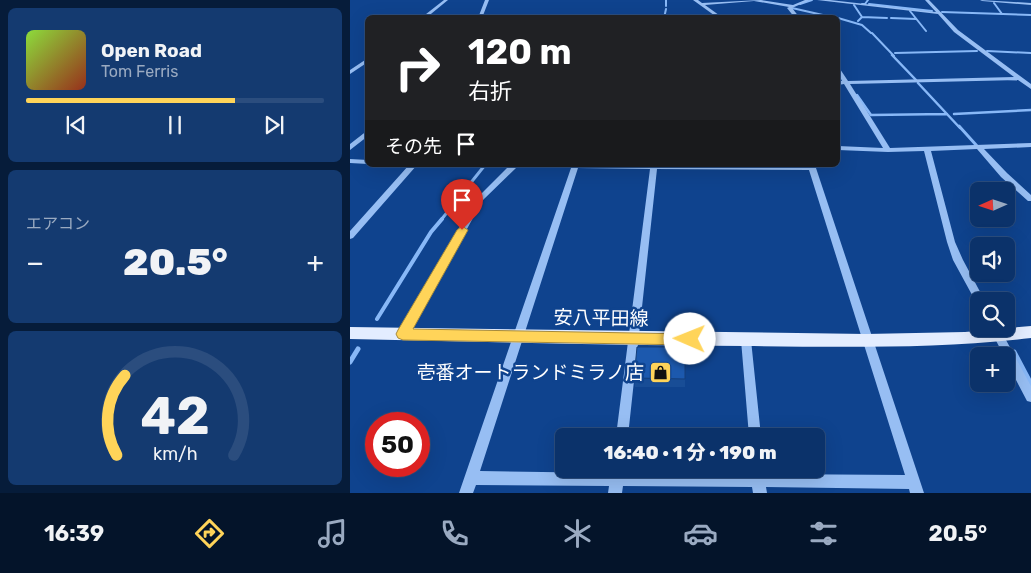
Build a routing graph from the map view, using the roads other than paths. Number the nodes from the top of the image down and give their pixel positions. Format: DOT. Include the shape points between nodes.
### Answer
graph roads {
  1 [pos="446,0"];
  2 [pos="488,0"];
  3 [pos="695,0"];
  4 [pos="808,0"];
  5 [pos="819,0"];
  6 [pos="869,0"];
  7 [pos="927,0"];
  8 [pos="982,0"];
  9 [pos="701,4"];
  10 [pos="1031,4"];
  11 [pos="866,5"];
  12 [pos="792,6"];
  13 [pos="938,13"];
  14 [pos="427,15"];
  15 [pos="481,15"];
  16 [pos="717,15"];
  17 [pos="795,15"];
  18 [pos="365,61"];
  19 [pos="350,72"];
  20 [pos="840,73"];
  21 [pos="1019,78"];
  22 [pos="840,83"];
  23 [pos="846,83"];
  24 [pos="1031,87"];
  25 [pos="365,135"];
  26 [pos="1031,145"];
  27 [pos="979,147"];
  28 [pos="350,148"];
  29 [pos="840,148"];
  30 [pos="927,149"];
  31 [pos="888,150"];
  32 [pos="350,161"];
  33 [pos="365,162"];
  34 [pos="411,167"];
  35 [pos="513,167"];
  36 [pos="575,167"];
  37 [pos="654,167"];
  38 [pos="811,167"];
  39 [pos="1031,199"];
  40 [pos="350,236"];
  41 [pos="975,292"];
  42 [pos="1015,332"];
  43 [pos="1031,332"];
  44 [pos="350,333"];
  45 [pos="403,334"];
  46 [pos="970,334"];
  47 [pos="518,336"];
  48 [pos="999,337"];
  49 [pos="634,339"];
  50 [pos="746,340"];
  51 [pos="868,340"];
  52 [pos="1031,397"];
  53 [pos="623,428"];
  54 [pos="753,428"];
  55 [pos="555,476"];
  56 [pos="471,478"];
  57 [pos="617,478"];
  58 [pos="698,478"];
  59 [pos="759,481"];
  60 [pos="915,487"];
  61 [pos="466,493"];
  62 [pos="615,493"];
  1 -- 14 [label="street"];
  2 -- 15 [label="street"];
  3 -- 9 [label="street"];
  4 -- 12 [label="street"];
  5 -- 11 [label="street"];
  6 -- 11 [label="street"];
  7 -- 13 [label="street"];
  8 -- 10 [label="street"];
  9 -- 12 [label="street" via="754,0"];
  9 -- 16 [label="street"];
  11 -- 13 [label="street"];
  12 -- 17 [label="street" via="789,8"];
  13 -- 21 [label="street" via="956,31"];
  18 -- 19 [label="street"];
  20 -- 23 [label="street"];
  21 -- 23 [label="street"];
  21 -- 24 [label="street"];
  22 -- 23 [label="street"];
  23 -- 31 [label="street"];
  25 -- 28 [label="street"];
  26 -- 27 [label="street"];
  27 -- 30 [label="street"];
  27 -- 39 [label="street"];
  29 -- 31 [label="street"];
  30 -- 31 [label="street"];
  30 -- 41 [label="street" via="951,242"];
  32 -- 33 [label="street"];
  34 -- 40 [label="street"];
  35 -- 45 [label="street" via="480,199"];
  36 -- 47 [label="street"];
  37 -- 49 [label="street"];
  38 -- 51 [label="street"];
  42 -- 43 [label="main road, 安八平田線"];
  44 -- 45 [label="main road, 安八平田線"];
  45 -- 47 [label="main road, 安八平田線"];
  46 -- 51 [label="main road, 安八平田線"];
  47 -- 49 [label="main road, 安八平田線"];
  47 -- 56 [label="street"];
  48 -- 52 [label="street"];
  49 -- 50 [label="main road, 安八平田線"];
  49 -- 53 [label="street"];
  50 -- 51 [label="main road, 安八平田線"];
  50 -- 54 [label="street"];
  51 -- 60 [label="street"];
  55 -- 56 [label="street"];
  56 -- 61 [label="street"];
  57 -- 62 [label="street"];
  58 -- 59 [label="street"];
  59 -- 60 [label="street"];
}
